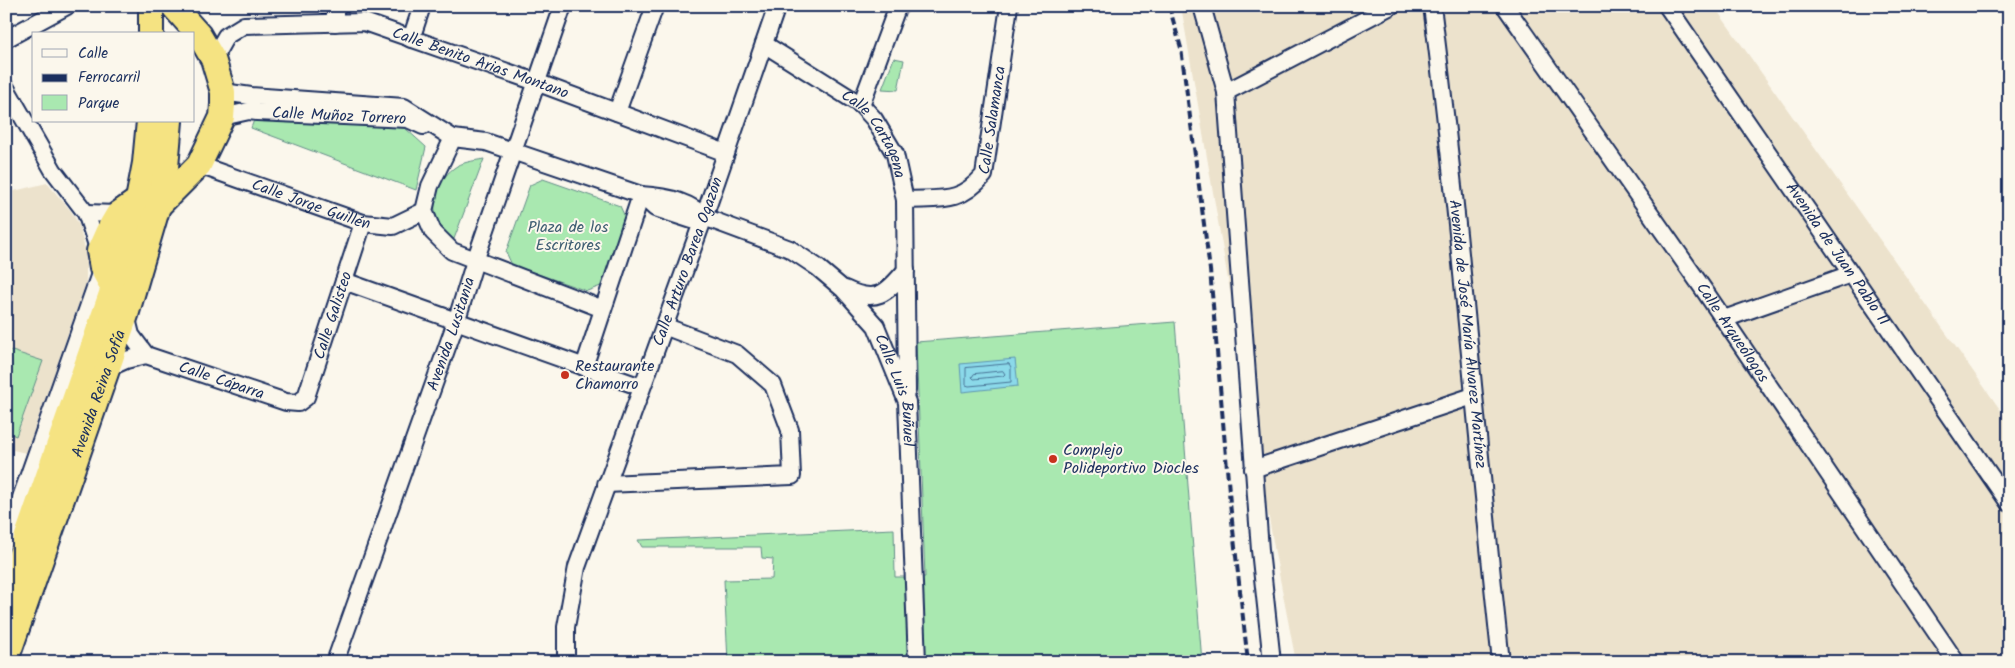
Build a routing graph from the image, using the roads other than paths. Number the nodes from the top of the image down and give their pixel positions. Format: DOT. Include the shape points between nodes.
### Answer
graph roads {
  1 [pos="68,6"];
  2 [pos="151,6"];
  3 [pos="174,6"];
  4 [pos="422,6"];
  5 [pos="564,6"];
  6 [pos="655,6"];
  7 [pos="777,6"];
  8 [pos="900,6"];
  9 [pos="1009,6"];
  10 [pos="1202,6"];
  11 [pos="1391,6"];
  12 [pos="1432,6"];
  13 [pos="1505,6"];
  14 [pos="1667,6"];
  15 [pos="335,14"];
  16 [pos="151,32"];
  17 [pos="174,32"];
  18 [pos="6,39"];
  19 [pos="411,39"];
  20 [pos="764,44"];
  21 [pos="214,59"];
  22 [pos="536,82"];
  23 [pos="6,88"];
  24 [pos="223,92"];
  25 [pos="1226,92"];
  26 [pos="861,105"];
  27 [pos="617,112"];
  28 [pos="222,117"];
  29 [pos="149,122"];
  30 [pos="170,122"];
  31 [pos="453,138"];
  32 [pos="514,152"];
  33 [pos="726,153"];
  34 [pos="199,165"];
  35 [pos="641,195"];
  36 [pos="905,200"];
  37 [pos="148,203"];
  38 [pos="424,211"];
  39 [pos="86,213"];
  40 [pos="118,214"];
  41 [pos="704,217"];
  42 [pos="363,223"];
  43 [pos="475,261"];
  44 [pos="105,269"];
  45 [pos="906,270"];
  46 [pos="1851,274"];
  47 [pos="344,281"];
  48 [pos="843,288"];
  49 [pos="603,309"];
  50 [pos="126,315"];
  51 [pos="1724,319"];
  52 [pos="456,322"];
  53 [pos="664,326"];
  54 [pos="146,355"];
  55 [pos="584,367"];
  56 [pos="108,368"];
  57 [pos="641,387"];
  58 [pos="1473,396"];
  59 [pos="298,402"];
  60 [pos="907,402"];
  61 [pos="1253,469"];
  62 [pos="606,484"];
  63 [pos="2009,503"];
  64 [pos="6,540"];
  65 [pos="6,597"];
  66 [pos="6,660"];
  67 [pos="335,662"];
  68 [pos="566,662"];
  69 [pos="917,662"];
  70 [pos="1272,662"];
  71 [pos="1501,662"];
  72 [pos="1956,662"];
  1 -- 18 [label="street"];
  2 -- 16 [label="highway"];
  3 -- 17 [label="highway"];
  3 -- 21 [label="highway"];
  4 -- 19 [label="street"];
  5 -- 22 [label="street, Avenida Lusitania"];
  6 -- 27 [label="street"];
  7 -- 20 [label="street, Calle Arturo Barea Ogazón"];
  8 -- 26 [label="street"];
  9 -- 36 [label="street, Calle Salamanca" via="984,175 974,187 958,196"];
  10 -- 25 [label="street"];
  11 -- 25 [label="street"];
  12 -- 58 [label="street, Avenida de José María Álvarez Martínez" via="1448,126"];
  13 -- 51 [label="street, Calle Arqueólogos"];
  14 -- 46 [label="street, Avenida de Juan Pablo II"];
  15 -- 19 [label="street, Calle Benito Arias Montano"];
  15 -- 21 [label="street, Calle Benito Arias Montano" via="244,26 226,36"];
  19 -- 22 [label="street, Calle Benito Arias Montano"];
  20 -- 26 [label="street, Calle Cartagena"];
  20 -- 33 [label="street, Calle Arturo Barea Ogazón"];
  21 -- 24 [label="highway"];
  22 -- 27 [label="street, Calle Benito Arias Montano"];
  22 -- 32 [label="street, Avenida Lusitania"];
  23 -- 39 [label="street" via="53,170"];
  24 -- 28 [label="highway"];
  24 -- 31 [label="street, Calle Muñoz Torrero" via="404,107"];
  25 -- 61 [label="street"];
  26 -- 36 [label="street, Calle Cartagena" via="874,119 895,154"];
  27 -- 33 [label="street, Calle Benito Arias Montano"];
  28 -- 31 [label="street, Calle Muñoz Torrero" via="249,111 408,120"];
  28 -- 34 [label="highway"];
  29 -- 37 [label="highway, Avenida Reina Sofía"];
  30 -- 37 [label="highway, Avenida Reina Sofía" via="166,167"];
  31 -- 32 [label="street" via="486,142"];
  31 -- 38 [label="street" via="430,186"];
  32 -- 35 [label="street"];
  32 -- 43 [label="street, Avenida Lusitania"];
  33 -- 41 [label="street, Calle Arturo Barea Ogazón"];
  34 -- 37 [label="highway"];
  34 -- 42 [label="street, Calle Jorge Guillén"];
  35 -- 41 [label="street" via="656,208 695,221"];
  35 -- 49 [label="street"];
  36 -- 45 [label="street, Calle Cartagena"];
  37 -- 40 [label="highway"];
  37 -- 44 [label="highway, Avenida Reina Sofía"];
  37 -- 50 [label="highway, Avenida Reina Sofía"];
  38 -- 42 [label="street, Calle Jorge Guillén" via="393,226"];
  38 -- 43 [label="street" via="433,232 452,251"];
  39 -- 40 [label="street"];
  39 -- 44 [label="street"];
  40 -- 44 [label="highway" via="108,231"];
  41 -- 48 [label="street, Calle Luis Buñuel" via="790,249"];
  41 -- 53 [label="street, Calle Arturo Barea Ogazón"];
  42 -- 47 [label="street, Calle Galisteo"];
  43 -- 49 [label="street"];
  43 -- 52 [label="street, Avenida Lusitania"];
  44 -- 64 [label="street, Avenida Reina Sofía"];
  44 -- 65 [label="highway, Avenida Reina Sofía"];
  45 -- 48 [label="street" via="890,289 874,296 859,296"];
  45 -- 60 [label="street, Calle Cartagena"];
  46 -- 51 [label="street"];
  46 -- 63 [label="street, Avenida de Juan Pablo II"];
  47 -- 52 [label="street"];
  47 -- 59 [label="street, Calle Galisteo" via="306,397"];
  48 -- 60 [label="street, Calle Luis Buñuel" via="876,326"];
  49 -- 55 [label="street"];
  50 -- 54 [label="street" via="131,335"];
  50 -- 56 [label="highway, Avenida Reina Sofía"];
  51 -- 72 [label="street, Calle Arqueólogos"];
  52 -- 55 [label="street"];
  52 -- 67 [label="street, Avenida Lusitania"];
  53 -- 57 [label="street, Calle Arturo Barea Ogazón"];
  53 -- 62 [label="street" via="737,354 774,385 790,430 792,476"];
  54 -- 56 [label="street"];
  54 -- 59 [label="street, Calle Cáparra" via="286,402"];
  55 -- 57 [label="street"];
  56 -- 66 [label="highway, Avenida Reina Sofía"];
  57 -- 62 [label="street, Calle Arturo Barea Ogazón"];
  58 -- 61 [label="street"];
  58 -- 71 [label="street, Avenida de José María Álvarez Martínez"];
  60 -- 69 [label="street, Calle Luis Buñuel"];
  61 -- 70 [label="street"];
  62 -- 68 [label="street, Calle Arturo Barea Ogazón" via="577,567 566,627"];
}
